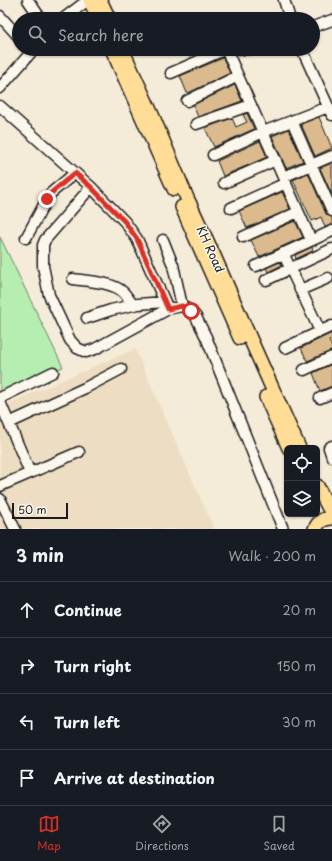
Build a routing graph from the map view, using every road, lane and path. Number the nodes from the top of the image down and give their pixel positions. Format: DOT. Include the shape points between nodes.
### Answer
graph roads {
  1 [pos="28,0"];
  2 [pos="89,0"];
  3 [pos="100,0"];
  4 [pos="284,0"];
  5 [pos="36,12"];
  6 [pos="73,12"];
  7 [pos="95,12"];
  8 [pos="105,12"];
  9 [pos="287,12"];
  10 [pos="0,16"];
  11 [pos="332,20"];
  12 [pos="320,24"];
  13 [pos="12,29"];
  14 [pos="27,56"];
  15 [pos="115,56"];
  16 [pos="125,56"];
  17 [pos="211,56"];
  18 [pos="231,56"];
  19 [pos="305,56"];
  20 [pos="171,73"];
  21 [pos="238,76"];
  22 [pos="0,88"];
  23 [pos="187,100"];
  24 [pos="251,105"];
  25 [pos="0,106"];
  26 [pos="330,111"];
  27 [pos="292,121"];
  28 [pos="196,124"];
  29 [pos="263,132"];
  30 [pos="213,155"];
  31 [pos="332,156"];
  32 [pos="276,160"];
  33 [pos="311,165"];
  34 [pos="75,173"];
  35 [pos="284,180"];
  36 [pos="224,183"];
  37 [pos="91,187"];
  38 [pos="231,208"];
  39 [pos="332,211"];
  40 [pos="298,212"];
  41 [pos="332,231"];
  42 [pos="243,237"];
  43 [pos="26,238"];
  44 [pos="163,240"];
  45 [pos="311,240"];
  46 [pos="332,249"];
  47 [pos="283,253"];
  48 [pos="256,266"];
  49 [pos="290,268"];
  50 [pos="73,279"];
  51 [pos="266,280"];
  52 [pos="331,280"];
  53 [pos="300,290"];
  54 [pos="133,305"];
  55 [pos="166,306"];
  56 [pos="182,306"];
  57 [pos="87,318"];
  58 [pos="332,326"];
  59 [pos="320,331"];
  60 [pos="286,348"];
  61 [pos="332,357"];
  62 [pos="121,369"];
  63 [pos="304,370"];
  64 [pos="53,372"];
  65 [pos="332,393"];
  66 [pos="0,398"];
  67 [pos="320,398"];
  68 [pos="0,402"];
  69 [pos="9,423"];
  70 [pos="288,445"];
  71 [pos="298,445"];
  72 [pos="332,446"];
  73 [pos="79,452"];
  74 [pos="332,457"];
  75 [pos="30,473"];
  76 [pos="0,486"];
  77 [pos="320,492"];
  78 [pos="0,500"];
  79 [pos="332,514"];
  80 [pos="332,518"];
  81 [pos="315,525"];
  82 [pos="15,529"];
  83 [pos="283,529"];
  1 -- 5 [label="street"];
  2 -- 6 [label="street"];
  2 -- 7 [label="main road"];
  3 -- 8 [label="main road"];
  4 -- 9 [label="street"];
  10 -- 13 [label="street"];
  11 -- 12 [label="street"];
  14 -- 22 [label="street"];
  15 -- 70 [label="main road, KH Road"];
  16 -- 71 [label="main road, KH Road"];
  17 -- 20 [label="street"];
  18 -- 21 [label="street"];
  19 -- 26 [label="street"];
  21 -- 23 [label="street"];
  21 -- 24 [label="street"];
  24 -- 28 [label="street"];
  24 -- 29 [label="street"];
  25 -- 34 [label="street"];
  26 -- 27 [label="street"];
  27 -- 29 [label="street"];
  27 -- 33 [label="street"];
  29 -- 30 [label="street"];
  29 -- 32 [label="street"];
  31 -- 33 [label="street"];
  32 -- 35 [label="street"];
  32 -- 36 [label="street"];
  33 -- 35 [label="street"];
  33 -- 39 [label="street"];
  34 -- 37 [label="street"];
  34 -- 43 [label="street" via="51,193"];
  35 -- 38 [label="street"];
  35 -- 40 [label="street"];
  37 -- 55 [label="street" via="125,222 137,239"];
  37 -- 55 [label="street" via="50,233 43,245 43,266 48,295 70,340 77,348 86,352 95,349"];
  40 -- 42 [label="street"];
  40 -- 45 [label="street"];
  41 -- 45 [label="street"];
  44 -- 56 [label="street" via="173,265"];
  45 -- 47 [label="street"];
  46 -- 49 [label="street"];
  47 -- 48 [label="street"];
  47 -- 49 [label="street"];
  49 -- 51 [label="street"];
  49 -- 53 [label="street"];
  50 -- 54 [label="street" via="112,286 123,292"];
  52 -- 53 [label="street"];
  53 -- 59 [label="street"];
  54 -- 55 [label="street"];
  54 -- 57 [label="street"];
  55 -- 56 [label="street"];
  56 -- 83 [label="street" via="196,317 206,337"];
  58 -- 59 [label="street"];
  59 -- 60 [label="street"];
  61 -- 63 [label="street"];
  62 -- 69 [label="street"];
  64 -- 66 [label="street"];
  65 -- 67 [label="street"];
  68 -- 69 [label="street"];
  69 -- 75 [label="street"];
  72 -- 74 [label="street" via="329,448"];
  73 -- 75 [label="street"];
  75 -- 76 [label="street"];
  77 -- 79 [label="main road"];
  78 -- 82 [label="street"];
  80 -- 81 [label="main road"];
}
